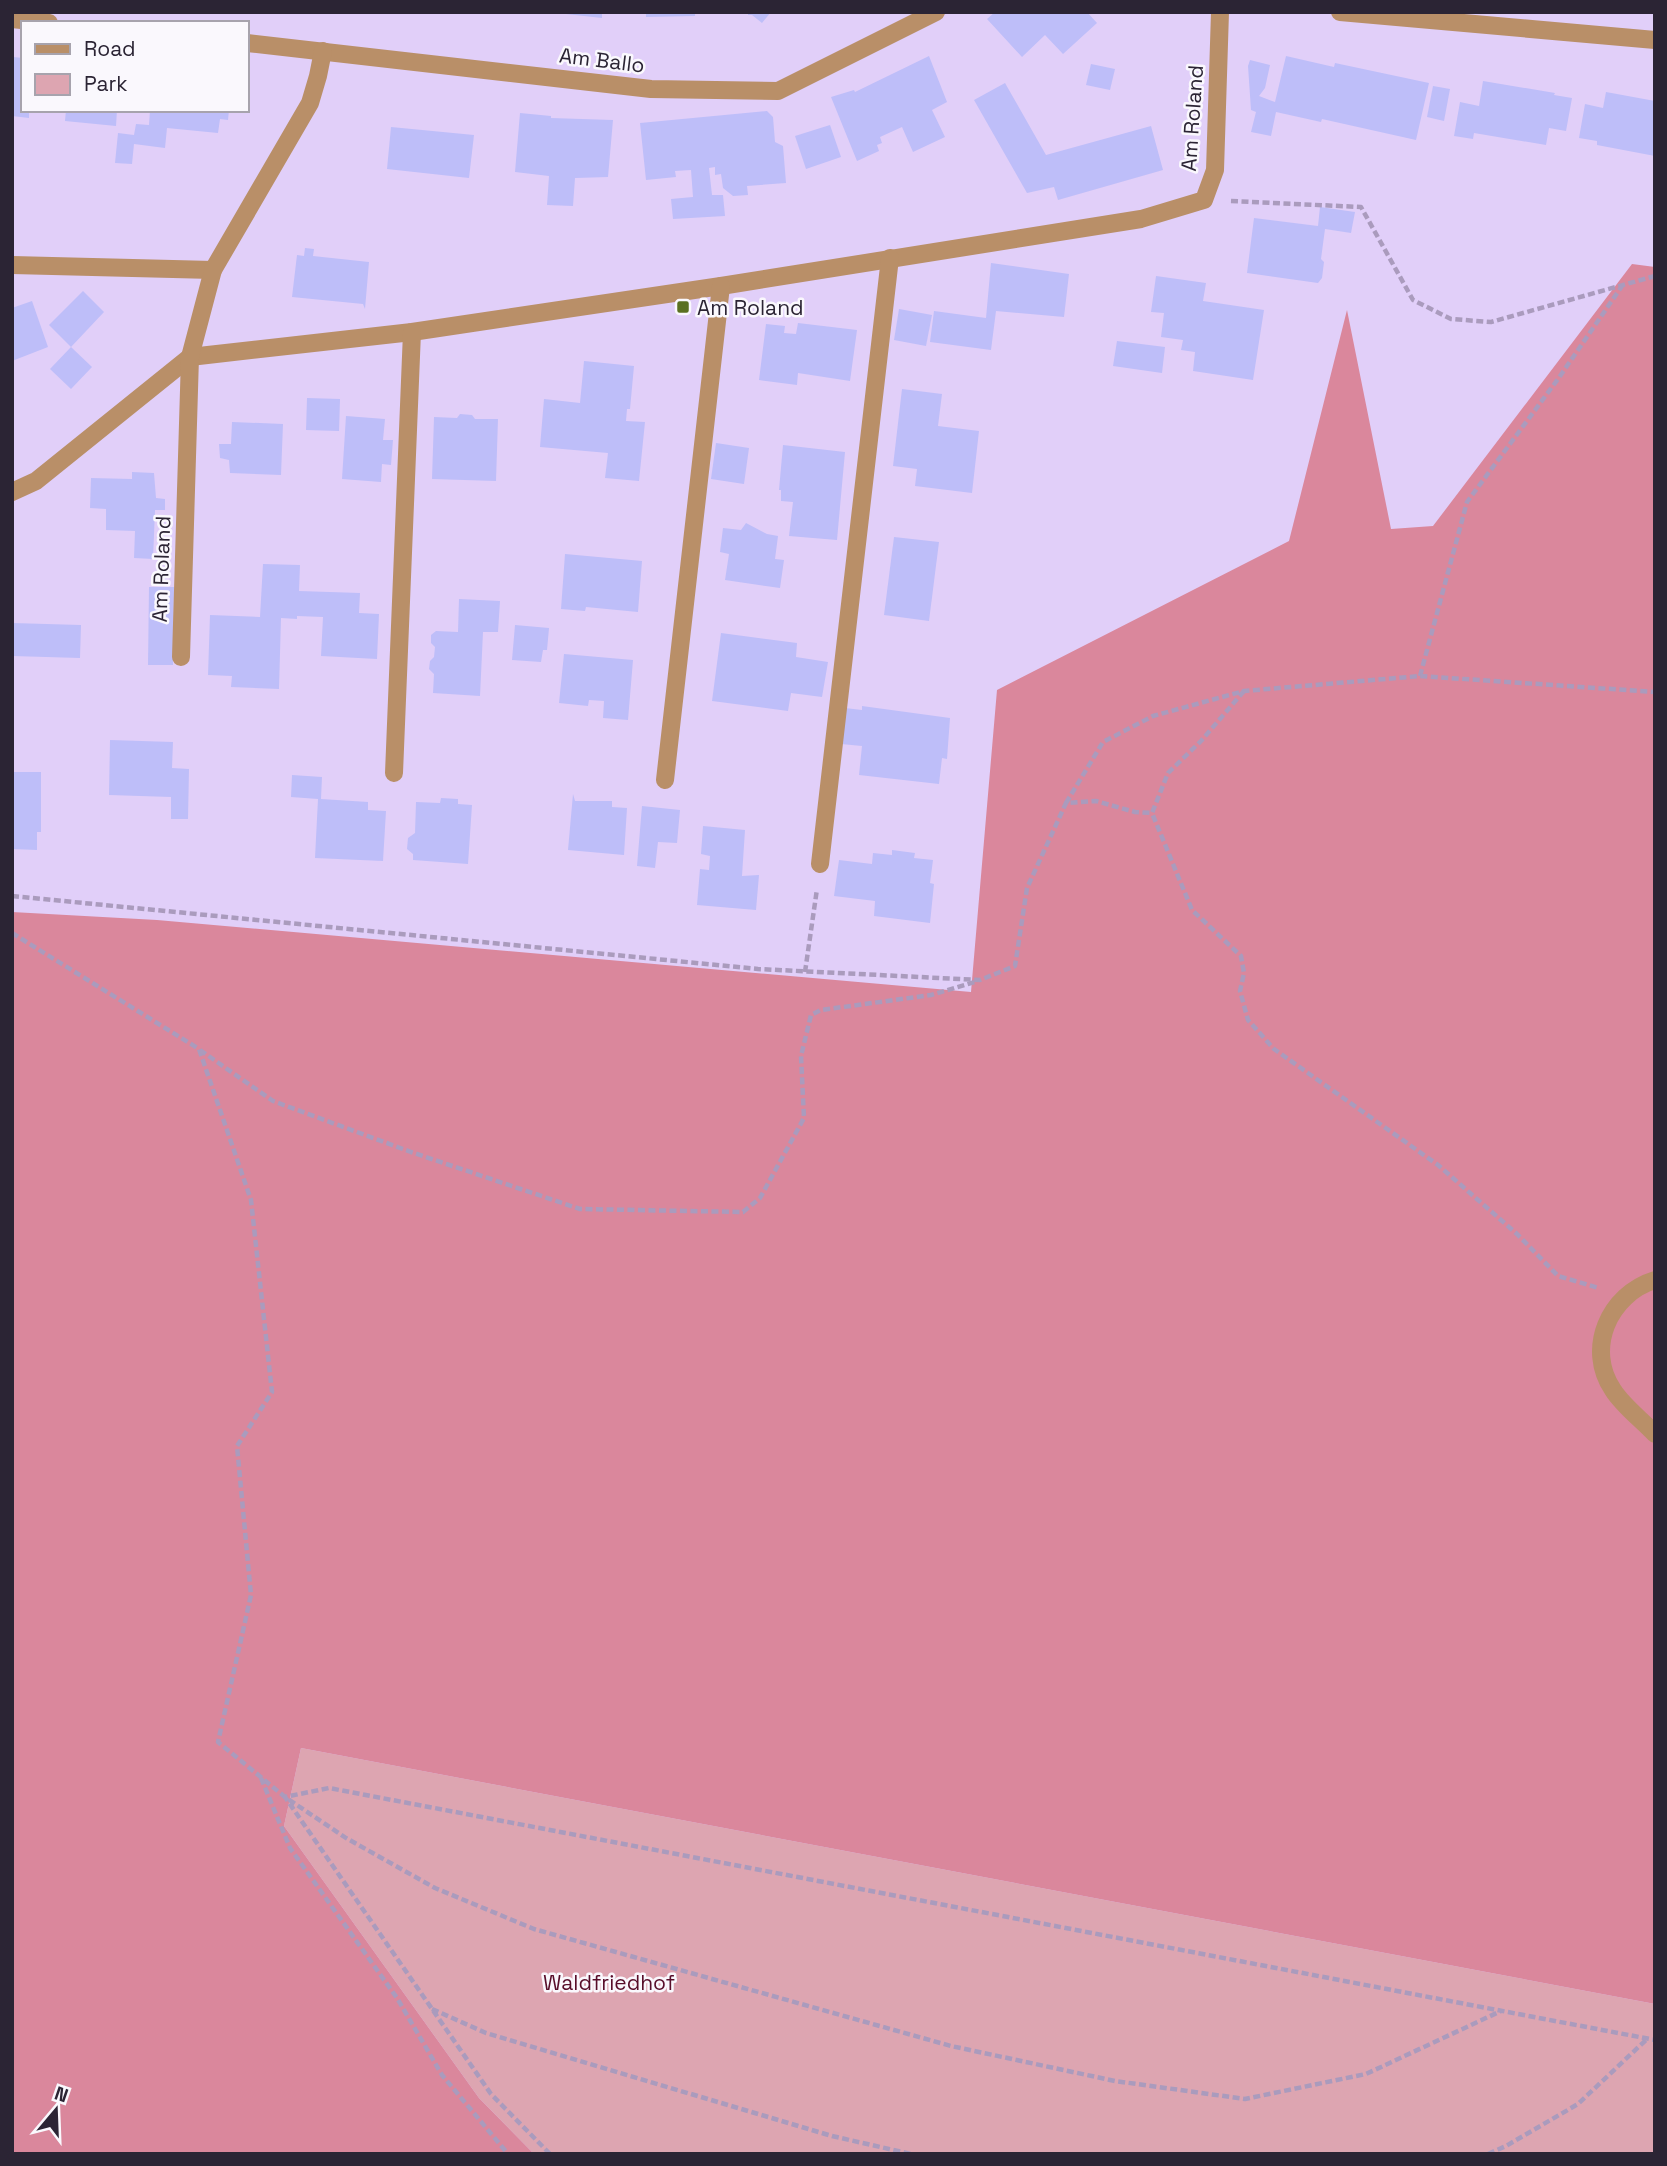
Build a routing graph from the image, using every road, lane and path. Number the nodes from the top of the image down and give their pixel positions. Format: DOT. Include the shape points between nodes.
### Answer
graph roads {
  1 [pos="936,12"];
  2 [pos="1220,12"];
  3 [pos="1340,12"];
  4 [pos="12,19"];
  5 [pos="30,21"];
  6 [pos="1655,40"];
  7 [pos="248,43"];
  8 [pos="323,51"];
  9 [pos="1203,200"];
  10 [pos="890,258"];
  11 [pos="12,265"];
  12 [pos="213,270"];
  13 [pos="1655,276"];
  14 [pos="1622,285"];
  15 [pos="721,286"];
  16 [pos="412,331"];
  17 [pos="190,357"];
  18 [pos="12,492"];
  19 [pos="181,657"];
  20 [pos="1420,676"];
  21 [pos="1244,691"];
  22 [pos="1655,692"];
  23 [pos="394,773"];
  24 [pos="665,780"];
  25 [pos="1066,803"];
  26 [pos="1152,813"];
  27 [pos="820,864"];
  28 [pos="12,896"];
  29 [pos="12,933"];
  30 [pos="805,972"];
  31 [pos="980,980"];
  32 [pos="199,1049"];
  33 [pos="1655,1280"];
  34 [pos="1625,1296"];
  35 [pos="1655,1434"];
  36 [pos="261,1777"];
  37 [pos="285,1797"];
  38 [pos="432,2009"];
  39 [pos="1501,2011"];
  40 [pos="1647,2039"];
  41 [pos="1655,2040"];
  42 [pos="508,2154"];
  43 [pos="550,2154"];
  44 [pos="911,2154"];
  45 [pos="1488,2154"];
  1 -- 8 [label="street, Am Ballo" via="778,91 651,89"];
  2 -- 9 [label="street, Am Roland" via="1215,170"];
  3 -- 6 [label="street"];
  4 -- 5 [label="street"];
  7 -- 8 [label="street, Am Ballo"];
  8 -- 12 [label="street, Am Roland" via="310,103"];
  9 -- 10 [label="street, Am Roland" via="1141,219"];
  9 -- 14 [label="path" via="1361,207 1413,300 1451,319 1491,322"];
  10 -- 15 [label="street, Am Roland"];
  10 -- 27 [label="street"];
  11 -- 12 [label="street"];
  12 -- 17 [label="street, Am Roland"];
  13 -- 14 [label="path"];
  14 -- 20 [label="path" via="1467,502"];
  15 -- 16 [label="street, Am Roland"];
  15 -- 24 [label="street"];
  16 -- 17 [label="street, Am Roland"];
  16 -- 23 [label="street"];
  17 -- 18 [label="street" via="36,481"];
  17 -- 19 [label="street, Am Roland"];
  20 -- 21 [label="path"];
  20 -- 22 [label="path"];
  21 -- 25 [label="path" via="1153,716 1103,742"];
  21 -- 26 [label="path" via="1168,773"];
  25 -- 26 [label="path" via="1096,801"];
  25 -- 31 [label="path" via="1027,888 1015,966"];
  26 -- 34 [label="path" via="1192,910 1241,956 1240,991 1248,1020 1274,1049 1438,1165 1558,1276"];
  27 -- 30 [label="path"];
  28 -- 30 [label="path"];
  29 -- 32 [label="path"];
  30 -- 31 [label="path"];
  31 -- 32 [label="path" via="931,995 811,1015 801,1056 804,1118 760,1198 743,1212 580,1209 273,1101"];
  32 -- 36 [label="path" via="251,1200 272,1392 237,1446 251,1595 218,1742"];
  33 -- 34 [label="street"];
  34 -- 35 [label="street" via="1601,1338 1601,1361 1612,1390"];
  36 -- 37 [label="path"];
  36 -- 42 [label="path" via="290,1848 397,1998 442,2076"];
  37 -- 38 [label="path"];
  37 -- 39 [label="path" via="329,1788"];
  37 -- 39 [label="path" via="435,1888 534,1929 951,2046 1115,2081 1245,2099 1366,2074"];
  38 -- 43 [label="path" via="491,2094"];
  38 -- 44 [label="path" via="486,2033 832,2136"];
  39 -- 40 [label="path"];
  40 -- 41 [label="path"];
  40 -- 45 [label="path" via="1578,2104"];
}
